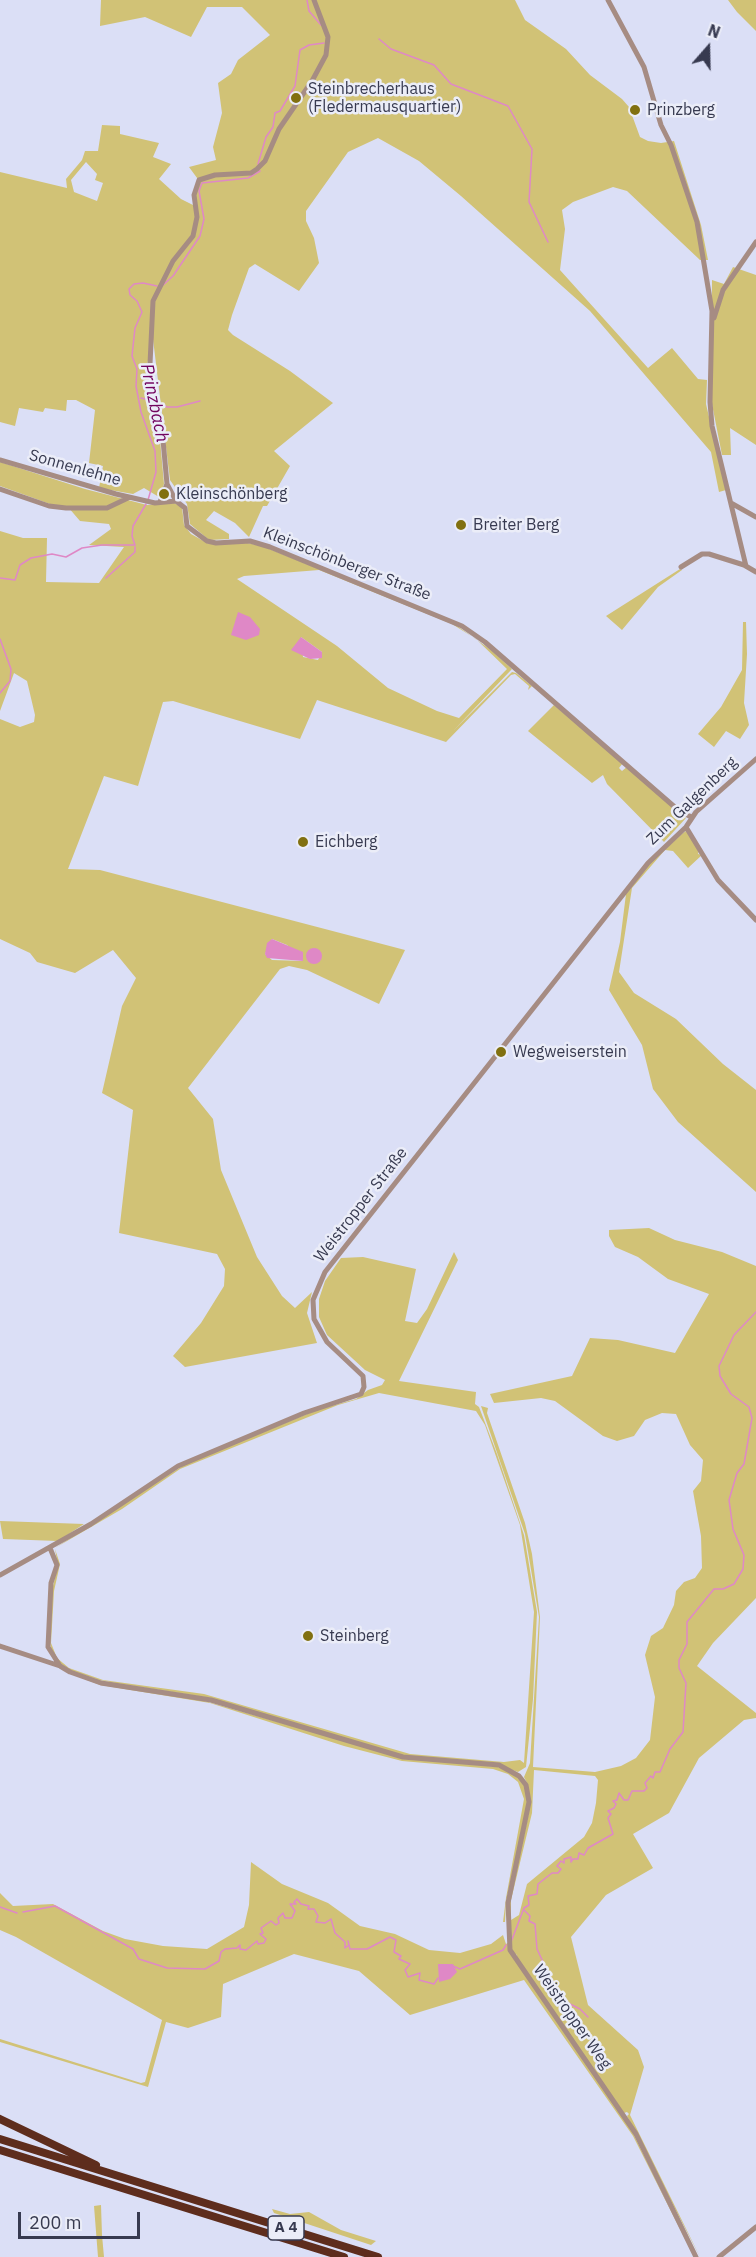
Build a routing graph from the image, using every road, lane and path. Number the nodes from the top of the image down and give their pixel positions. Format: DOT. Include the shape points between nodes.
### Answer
graph roads {
  1 [pos="608,0"];
  2 [pos="315,3"];
  3 [pos="756,242"];
  4 [pos="712,324"];
  5 [pos="0,460"];
  6 [pos="167,484"];
  7 [pos="0,489"];
  8 [pos="128,497"];
  9 [pos="177,501"];
  10 [pos="157,502"];
  11 [pos="731,503"];
  12 [pos="756,517"];
  13 [pos="746,566"];
  14 [pos="681,567"];
  15 [pos="756,572"];
  16 [pos="756,759"];
  17 [pos="691,818"];
  18 [pos="686,827"];
  19 [pos="648,863"];
  20 [pos="756,920"];
  21 [pos="50,1548"];
  22 [pos="0,1575"];
  23 [pos="0,1646"];
  24 [pos="60,1666"];
  25 [pos="0,2119"];
  26 [pos="0,2139"];
  27 [pos="0,2150"];
  28 [pos="0,2156"];
  29 [pos="29,2159"];
  30 [pos="112,2174"];
  31 [pos="756,2227"];
  32 [pos="344,2257"];
  33 [pos="378,2257"];
  34 [pos="696,2257"];
  35 [pos="718,2257"];
  1 -- 4 [label="street" via="644,67 697,222 709,282"];
  2 -- 6 [label="street" via="327,30 328,46 306,93 279,129 265,161 257,169 199,180 194,195 196,227 151,308 149,345"];
  3 -- 4 [label="street" via="723,290"];
  4 -- 11 [label="street" via="712,426"];
  5 -- 8 [label="street, Sonnenlehne"];
  6 -- 9 [label="street, Kleinschönberger Straße"];
  6 -- 10 [label="street"];
  7 -- 8 [label="street" via="66,508 107,508"];
  8 -- 10 [label="street, Sonnenlehne"];
  9 -- 10 [label="street, Sonnenlehne"];
  9 -- 17 [label="street, Kleinschönberger Straße" via="185,508 187,526 207,541 258,543 438,614 485,642"];
  11 -- 12 [label="street"];
  11 -- 13 [label="street"];
  13 -- 14 [label="street" via="706,554"];
  13 -- 15 [label="street"];
  16 -- 17 [label="street, Zum Galgenberg"];
  17 -- 18 [label="street, Zum Galgenberg"];
  18 -- 19 [label="street, Zum Galgenberg"];
  18 -- 20 [label="street" via="718,880"];
  19 -- 21 [label="street, Weistropper Straße" via="344,1246 319,1283 312,1306 314,1319 327,1342 363,1376 361,1395 316,1408 178,1466"];
  21 -- 22 [label="street, Weistropper Straße"];
  21 -- 24 [label="street" via="57,1565 51,1583 48,1641"];
  23 -- 24 [label="street"];
  24 -- 34 [label="street, Weistropper Weg" via="109,1684 211,1700 403,1757 499,1765 519,1776 526,1785 529,1802 508,1903 510,1950 636,2134"];
  25 -- 30 [label="highway"];
  26 -- 30 [label="highway, A 4"];
  27 -- 29 [label="highway, A 4"];
  28 -- 29 [label="highway"];
  29 -- 32 [label="highway, A 4"];
  30 -- 33 [label="highway, A 4"];
  31 -- 35 [label="street"];
}
